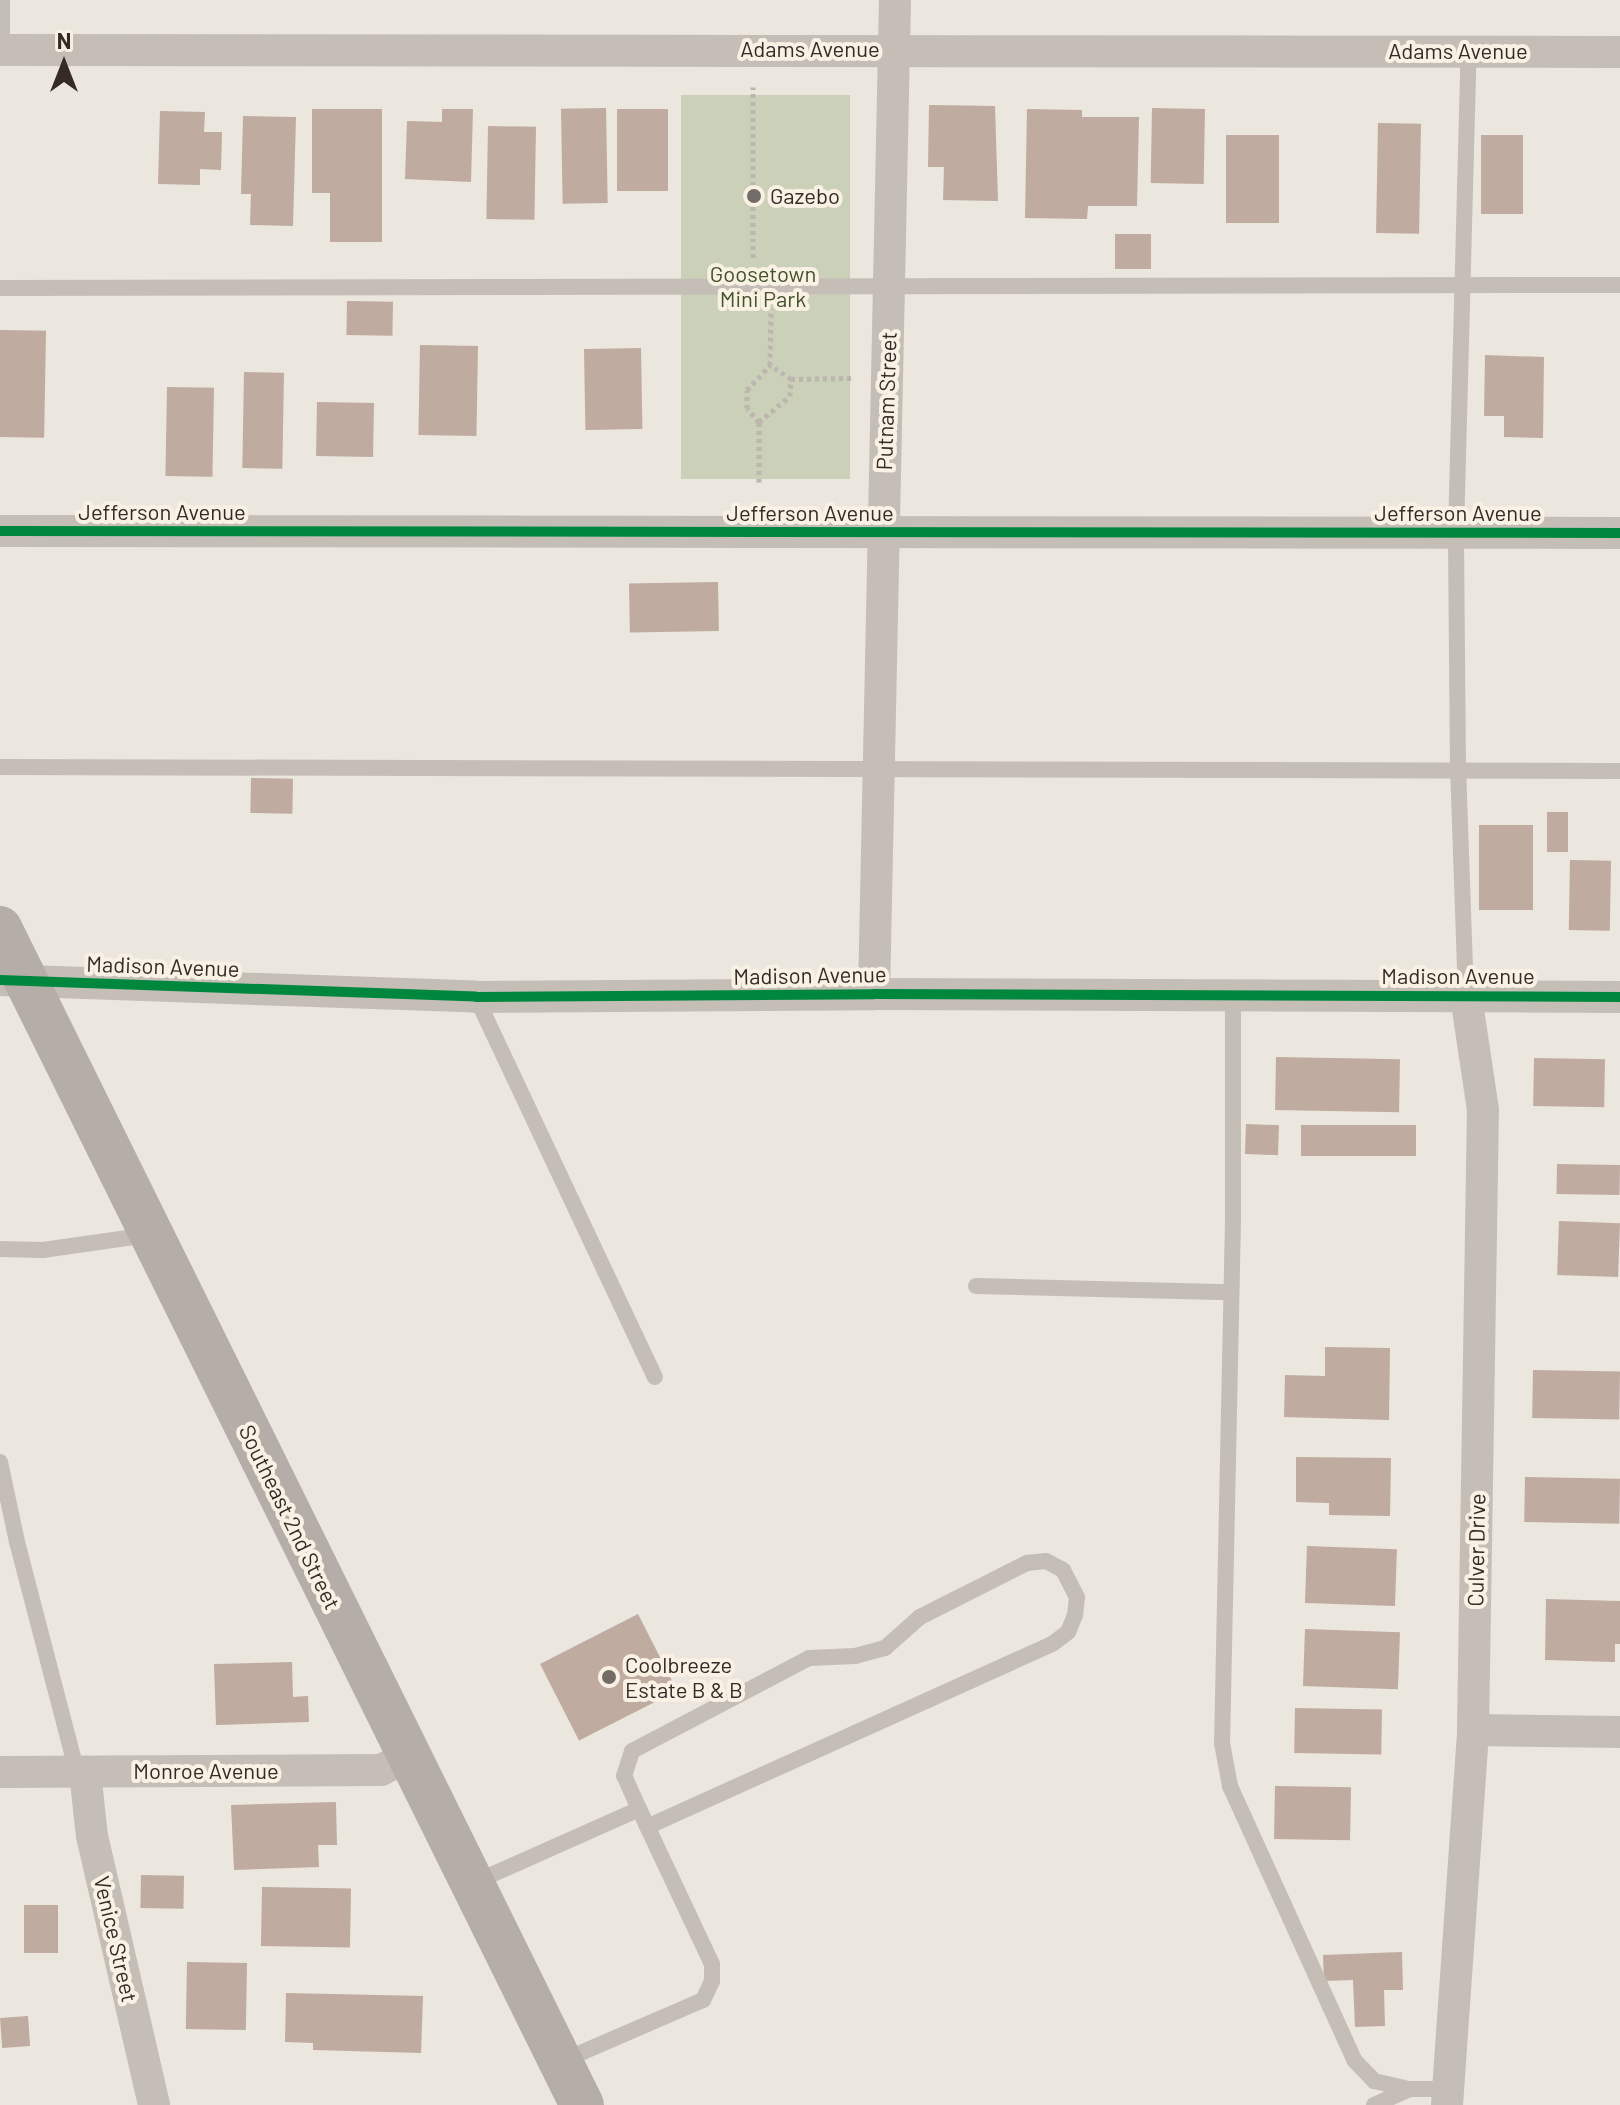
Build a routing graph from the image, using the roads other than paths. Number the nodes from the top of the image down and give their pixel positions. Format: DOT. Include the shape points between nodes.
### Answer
graph roads {
  1 [pos="2,0"];
  2 [pos="895,0"];
  3 [pos="894,49"];
  4 [pos="1,50"];
  5 [pos="1469,52"];
  6 [pos="1620,52"];
  7 [pos="890,284"];
  8 [pos="1463,285"];
  9 [pos="1620,285"];
  10 [pos="0,288"];
  11 [pos="0,531"];
  12 [pos="882,533"];
  13 [pos="1456,533"];
  14 [pos="1620,533"];
  15 [pos="0,767"];
  16 [pos="878,769"];
  17 [pos="1458,769"];
  18 [pos="1620,771"];
  19 [pos="0,928"];
  20 [pos="13,980"];
  21 [pos="874,994"];
  22 [pos="1233,996"];
  23 [pos="1466,996"];
  24 [pos="476,997"];
  25 [pos="1620,997"];
  26 [pos="152,1235"];
  27 [pos="0,1249"];
  28 [pos="976,1286"];
  29 [pos="1229,1292"];
  30 [pos="655,1377"];
  31 [pos="0,1462"];
  32 [pos="1473,1730"];
  33 [pos="1620,1732"];
  34 [pos="408,1756"];
  35 [pos="0,1772"];
  36 [pos="81,1772"];
  37 [pos="639,1809"];
  38 [pos="647,1827"];
  39 [pos="472,1884"];
  40 [pos="560,2061"];
  41 [pos="1410,2089"];
  42 [pos="1448,2097"];
  43 [pos="154,2105"];
  44 [pos="582,2105"];
  45 [pos="1374,2105"];
  1 -- 4 [label="lane"];
  2 -- 3 [label="street, Putnam Street"];
  3 -- 4 [label="street, Adams Avenue"];
  3 -- 5 [label="street, Adams Avenue"];
  3 -- 7 [label="street, Putnam Street"];
  5 -- 6 [label="street, Adams Avenue"];
  5 -- 8 [label="lane"];
  7 -- 8 [label="lane"];
  7 -- 10 [label="lane"];
  7 -- 12 [label="street, Putnam Street"];
  8 -- 9 [label="lane"];
  8 -- 13 [label="lane"];
  11 -- 12 [label="street, Jefferson Avenue"];
  12 -- 13 [label="street, Jefferson Avenue"];
  12 -- 16 [label="street, Putnam Street"];
  13 -- 14 [label="street, Jefferson Avenue"];
  13 -- 17 [label="lane"];
  15 -- 16 [label="lane"];
  16 -- 17 [label="lane"];
  16 -- 21 [label="street, Putnam Street"];
  17 -- 18 [label="lane"];
  17 -- 23 [label="lane"];
  19 -- 20 [label="street, Southeast 2nd Street"];
  20 -- 24 [label="street, Madison Avenue"];
  20 -- 26 [label="street, Southeast 2nd Street"];
  21 -- 22 [label="street, Madison Avenue"];
  21 -- 24 [label="street, Madison Avenue"];
  22 -- 23 [label="street, Madison Avenue"];
  22 -- 29 [label="lane"];
  23 -- 25 [label="street, Madison Avenue"];
  23 -- 32 [label="street, Culver Drive" via="1483,1110"];
  24 -- 30 [label="lane"];
  26 -- 27 [label="lane" via="43,1250"];
  26 -- 34 [label="street, Southeast 2nd Street"];
  28 -- 29 [label="lane"];
  29 -- 41 [label="lane" via="1222,1743 1230,1786 1355,2061 1374,2081"];
  31 -- 36 [label="lane"];
  32 -- 33 [label="street"];
  32 -- 42 [label="street, Culver Drive"];
  34 -- 36 [label="street, Monroe Avenue" via="381,1770"];
  34 -- 39 [label="street, Southeast 2nd Street"];
  35 -- 36 [label="street, Monroe Avenue"];
  36 -- 43 [label="street, Venice Street"];
  37 -- 38 [label="lane"];
  37 -- 38 [label="lane" via="624,1776 632,1751 809,1658 855,1656 885,1648 920,1617 1027,1563 1046,1561 1063,1570 1077,1597 1075,1615 1068,1632 1052,1644"];
  37 -- 39 [label="lane"];
  38 -- 40 [label="lane" via="712,1964 712,1981 703,2000"];
  39 -- 40 [label="street, Southeast 2nd Street"];
  40 -- 44 [label="street, Southeast 2nd Street"];
  41 -- 42 [label="lane"];
  41 -- 45 [label="lane"];
}
